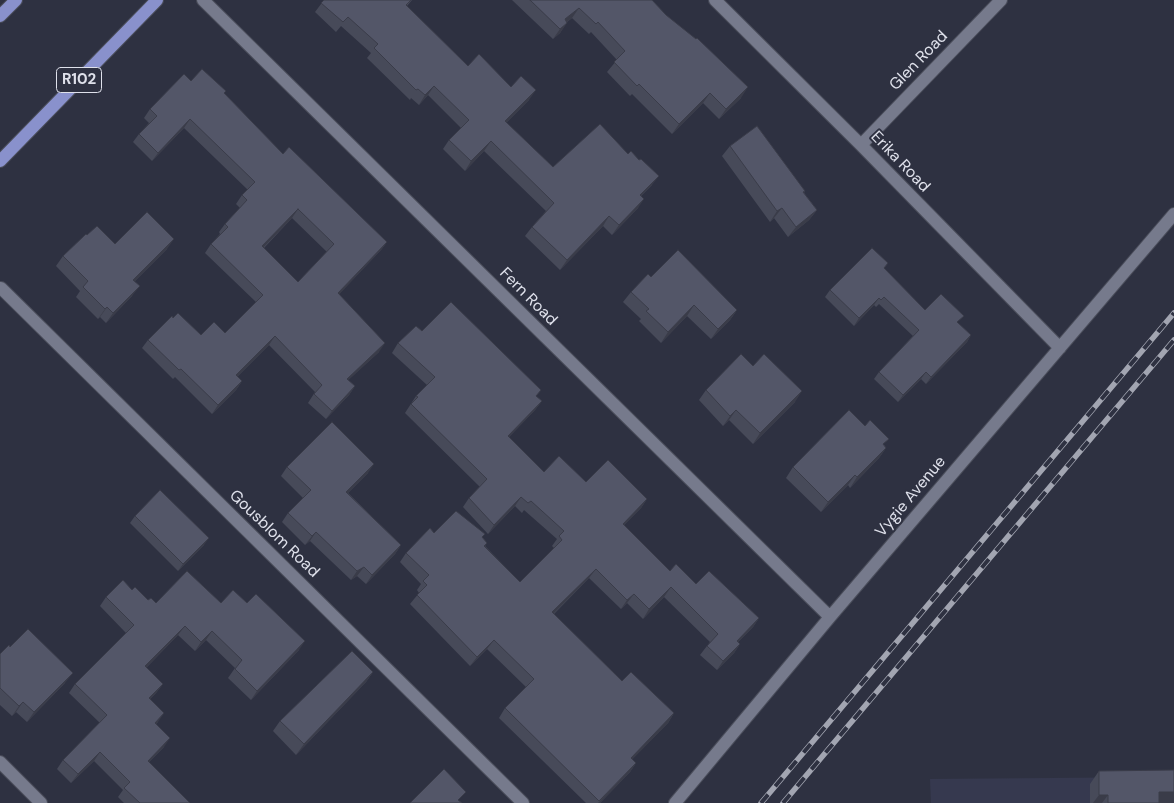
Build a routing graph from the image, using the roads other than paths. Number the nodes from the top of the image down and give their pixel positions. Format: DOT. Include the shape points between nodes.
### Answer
graph roads {
  1 [pos="16,0"];
  2 [pos="157,0"];
  3 [pos="203,0"];
  4 [pos="715,0"];
  5 [pos="1001,0"];
  6 [pos="0,16"];
  7 [pos="861,145"];
  8 [pos="0,161"];
  9 [pos="1174,214"];
  10 [pos="1,288"];
  11 [pos="1060,348"];
  12 [pos="830,618"];
  13 [pos="0,762"];
  14 [pos="42,803"];
  15 [pos="524,803"];
  16 [pos="675,803"];
  1 -- 6 [label="main road"];
  2 -- 8 [label="main road, R102"];
  3 -- 12 [label="street, Fern Road"];
  4 -- 7 [label="street, Erika Road"];
  5 -- 7 [label="street, Glen Road"];
  7 -- 11 [label="street, Erika Road"];
  9 -- 11 [label="street, Vygie Avenue"];
  10 -- 15 [label="street, Gousblom Road"];
  11 -- 12 [label="street, Vygie Avenue"];
  12 -- 16 [label="street, Vygie Avenue"];
  13 -- 14 [label="street"];
}
